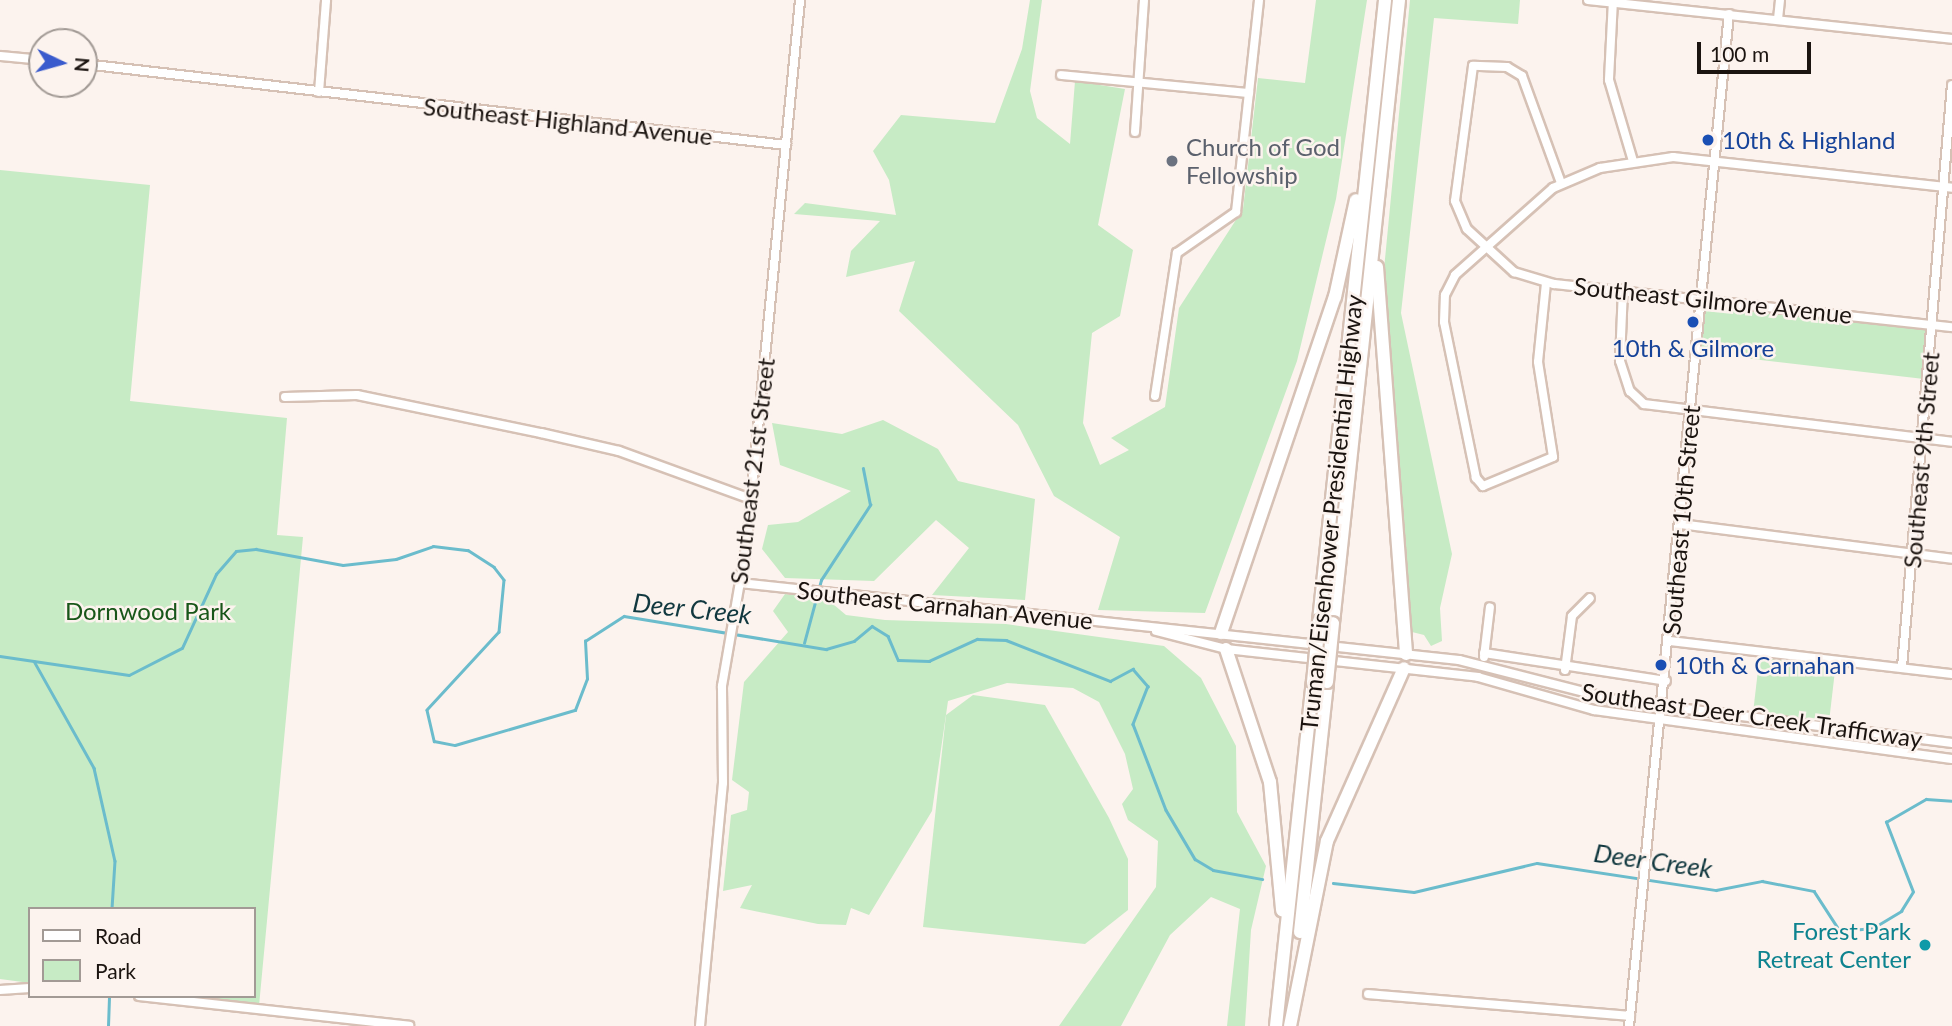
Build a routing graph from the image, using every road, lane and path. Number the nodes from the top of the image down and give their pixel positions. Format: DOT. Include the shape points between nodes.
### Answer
graph roads {
  1 [pos="326,0"];
  2 [pos="800,0"];
  3 [pos="1144,0"];
  4 [pos="1259,0"];
  5 [pos="1385,0"];
  6 [pos="1399,0"];
  7 [pos="1588,0"];
  8 [pos="1780,0"];
  9 [pos="1613,1"];
  10 [pos="1729,14"];
  11 [pos="1778,19"];
  12 [pos="1952,38"];
  13 [pos="0,55"];
  14 [pos="28,58"];
  15 [pos="98,66"];
  16 [pos="1061,75"];
  17 [pos="1139,80"];
  18 [pos="1952,85"];
  19 [pos="319,92"];
  20 [pos="1249,93"];
  21 [pos="1375,94"];
  22 [pos="1135,132"];
  23 [pos="786,145"];
  24 [pos="1714,160"];
  25 [pos="1633,161"];
  26 [pos="1380,180"];
  27 [pos="1562,183"];
  28 [pos="1947,188"];
  29 [pos="1484,247"];
  30 [pos="1546,283"];
  31 [pos="1623,289"];
  32 [pos="1702,297"];
  33 [pos="1931,324"];
  34 [pos="1952,327"];
  35 [pos="1155,396"];
  36 [pos="285,397"];
  37 [pos="1691,411"];
  38 [pos="1923,438"];
  39 [pos="1952,442"];
  40 [pos="751,499"];
  41 [pos="1680,524"];
  42 [pos="1914,554"];
  43 [pos="1952,559"];
  44 [pos="740,583"];
  45 [pos="1590,598"];
  46 [pos="1489,607"];
  47 [pos="1326,622"];
  48 [pos="1150,629"];
  49 [pos="1221,633"];
  50 [pos="1670,641"];
  51 [pos="1226,649"];
  52 [pos="1484,653"];
  53 [pos="1406,654"];
  54 [pos="1483,664"];
  55 [pos="1902,667"];
  56 [pos="1404,668"];
  57 [pos="1565,670"];
  58 [pos="1952,674"];
  59 [pos="1666,681"];
  60 [pos="1320,682"];
  61 [pos="1664,706"];
  62 [pos="1662,719"];
  63 [pos="1952,743"];
  64 [pos="1952,759"];
  65 [pos="1281,987"];
  66 [pos="28,988"];
  67 [pos="0,990"];
  68 [pos="1368,994"];
  69 [pos="157,998"];
  70 [pos="1630,1016"];
  71 [pos="410,1026"];
  72 [pos="700,1026"];
  73 [pos="1276,1026"];
  74 [pos="1290,1026"];
  75 [pos="1629,1026"];
  1 -- 19 [label="street"];
  2 -- 23 [label="street, Southeast 21st Street"];
  3 -- 17 [label="street"];
  4 -- 20 [label="street"];
  5 -- 21 [label="highway, Truman/Eisenhower Presidential Highway"];
  6 -- 26 [label="highway, Truman/Eisenhower Presidential Highway"];
  7 -- 9 [label="street"];
  8 -- 11 [label="street"];
  9 -- 10 [label="street"];
  9 -- 25 [label="street" via="1609,80"];
  10 -- 11 [label="street"];
  10 -- 24 [label="street, Southeast 10th Street"];
  11 -- 12 [label="street"];
  13 -- 14 [label="street"];
  15 -- 19 [label="street"];
  16 -- 17 [label="street"];
  17 -- 20 [label="street"];
  17 -- 22 [label="street"];
  18 -- 28 [label="street, Southeast 9th Street"];
  19 -- 23 [label="street, Southeast Highland Avenue"];
  20 -- 35 [label="street" via="1242,190 1236,212 1177,253"];
  21 -- 47 [label="highway, Truman/Eisenhower Presidential Highway"];
  21 -- 49 [label="highway" via="1335,297"];
  23 -- 40 [label="street, Southeast 21st Street"];
  24 -- 25 [label="street"];
  24 -- 28 [label="street"];
  24 -- 32 [label="street, Southeast 10th Street"];
  25 -- 27 [label="street"];
  26 -- 47 [label="highway, Truman/Eisenhower Presidential Highway"];
  26 -- 53 [label="highway" via="1379,328"];
  27 -- 29 [label="street"];
  27 -- 29 [label="street, Southeast Gilmore Avenue" via="1522,76 1507,67 1473,66 1454,194 1461,219"];
  28 -- 33 [label="street, Southeast 9th Street"];
  29 -- 30 [label="street, Southeast Gilmore Avenue" via="1514,272"];
  29 -- 30 [label="street" via="1453,278 1443,313 1476,478 1483,485 1553,457 1538,362"];
  30 -- 31 [label="street, Southeast Gilmore Avenue"];
  31 -- 32 [label="street, Southeast Gilmore Avenue"];
  31 -- 37 [label="street" via="1618,349 1626,381 1644,404"];
  32 -- 33 [label="street, Southeast Gilmore Avenue"];
  32 -- 37 [label="street, Southeast 10th Street"];
  33 -- 34 [label="street, Southeast Gilmore Avenue"];
  33 -- 38 [label="street, Southeast 9th Street"];
  36 -- 40 [label="street" via="357,395 552,435 619,451"];
  37 -- 38 [label="street"];
  37 -- 41 [label="street, Southeast 10th Street"];
  38 -- 39 [label="street"];
  38 -- 42 [label="street, Southeast 9th Street"];
  40 -- 44 [label="street, Southeast 21st Street"];
  41 -- 42 [label="street"];
  41 -- 50 [label="street, Southeast 10th Street"];
  42 -- 43 [label="street"];
  42 -- 55 [label="street, Southeast 9th Street"];
  44 -- 48 [label="street, Southeast Carnahan Avenue"];
  44 -- 72 [label="street, Southeast 21st Street" via="727,649 723,783"];
  45 -- 57 [label="street" via="1572,617"];
  46 -- 52 [label="street"];
  47 -- 60 [label="highway, Truman/Eisenhower Presidential Highway, bridge"];
  48 -- 49 [label="street, Southeast Carnahan Avenue"];
  48 -- 51 [label="street, Southeast Carnahan Avenue"];
  49 -- 51 [label="street"];
  49 -- 53 [label="street, Southeast Deer Creek Trafficway"];
  50 -- 55 [label="street"];
  50 -- 59 [label="street, Southeast 10th Street"];
  51 -- 56 [label="street, Southeast Deer Creek Trafficway"];
  51 -- 65 [label="highway" via="1274,802"];
  52 -- 54 [label="street"];
  52 -- 57 [label="street"];
  53 -- 54 [label="street, Southeast Deer Creek Trafficway"];
  53 -- 56 [label="street"];
  54 -- 61 [label="street, Southeast Deer Creek Trafficway" via="1595,696"];
  55 -- 58 [label="street"];
  56 -- 62 [label="street, Southeast Deer Creek Trafficway" via="1478,677 1575,705"];
  56 -- 74 [label="highway" via="1326,841"];
  57 -- 59 [label="street"];
  59 -- 61 [label="street, Southeast 10th Street"];
  60 -- 65 [label="highway, Truman/Eisenhower Presidential Highway"];
  60 -- 74 [label="highway, Truman/Eisenhower Presidential Highway"];
  61 -- 62 [label="street, Southeast 10th Street"];
  61 -- 63 [label="street, Southeast Deer Creek Trafficway"];
  62 -- 64 [label="street, Southeast Deer Creek Trafficway"];
  62 -- 70 [label="street, Southeast 10th Street"];
  65 -- 73 [label="highway, Truman/Eisenhower Presidential Highway"];
  66 -- 67 [label="street"];
  68 -- 70 [label="street"];
  69 -- 71 [label="street"];
  70 -- 75 [label="street, Southeast 10th Street"];
}
